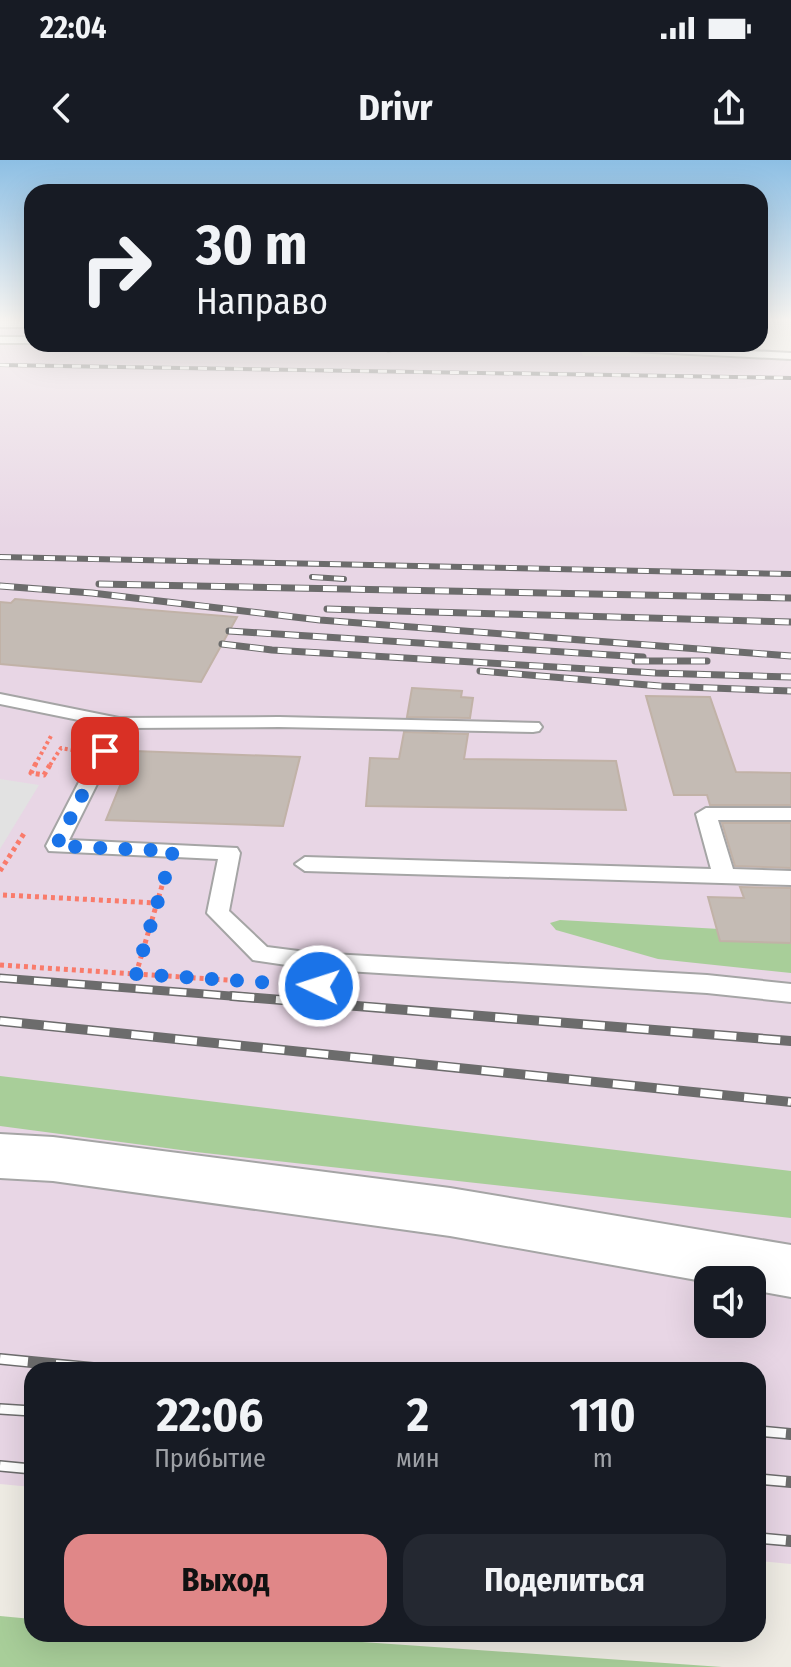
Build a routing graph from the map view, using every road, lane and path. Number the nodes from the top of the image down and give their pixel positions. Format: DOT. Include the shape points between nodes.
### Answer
graph roads {
  1 [pos="0,699"];
  2 [pos="64,712"];
  3 [pos="119,723"];
  4 [pos="533,727"];
  5 [pos="44,775"];
  6 [pos="791,814"];
  7 [pos="173,851"];
  8 [pos="305,864"];
  9 [pos="724,876"];
  10 [pos="791,878"];
  11 [pos="3,895"];
  12 [pos="157,903"];
  13 [pos="0,965"];
  14 [pos="136,974"];
  15 [pos="258,982"];
  16 [pos="791,993"];
  17 [pos="0,1156"];
  18 [pos="791,1271"];
  1 -- 2 [label="lane"];
  2 -- 3 [label="lane"];
  2 -- 5 [label="path" via="31,773"];
  3 -- 4 [label="lane"];
  3 -- 7 [label="lane" via="56,846"];
  6 -- 9 [label="lane" via="706,814"];
  7 -- 12 [label="path"];
  7 -- 16 [label="lane" via="230,853 218,913 261,954"];
  8 -- 9 [label="lane"];
  9 -- 10 [label="lane"];
  11 -- 12 [label="path"];
  12 -- 14 [label="path"];
  13 -- 14 [label="path"];
  14 -- 15 [label="path"];
  17 -- 18 [label="street" via="450,1212"];
}
